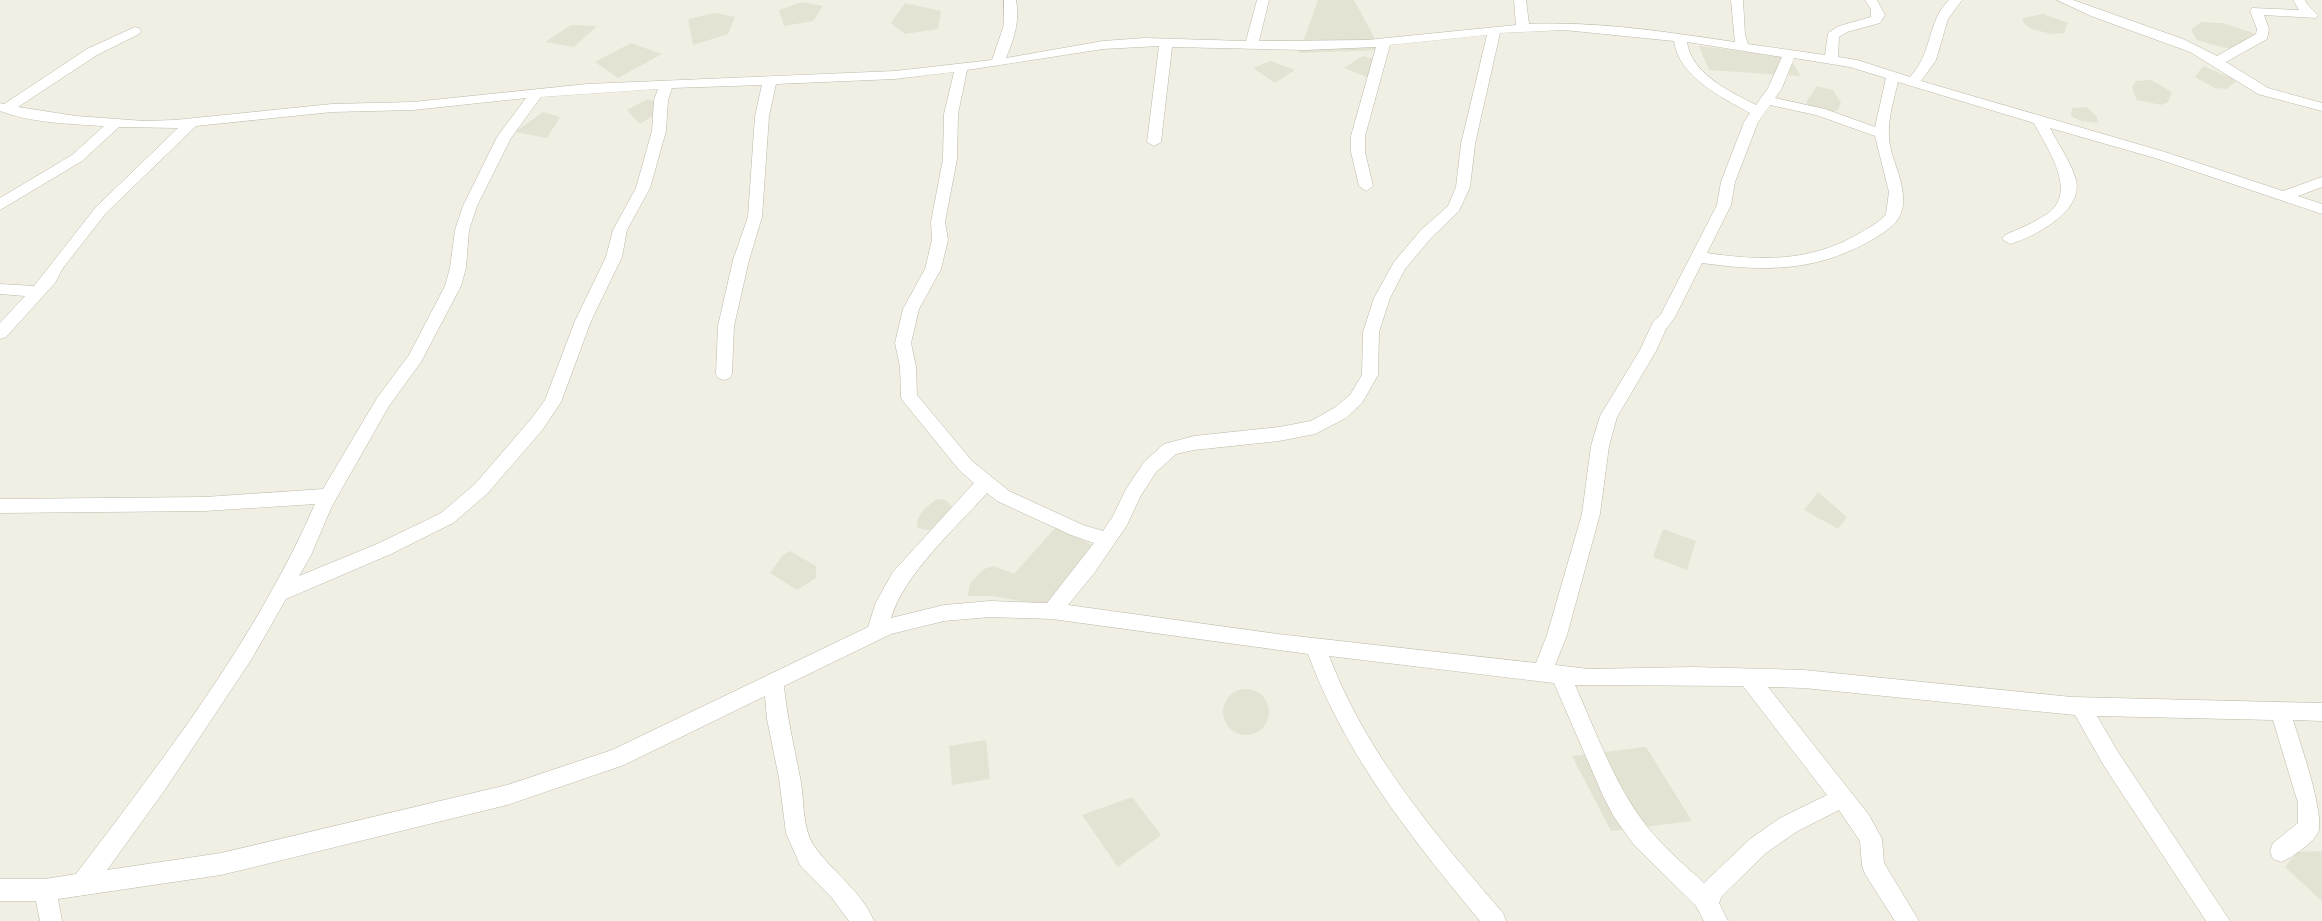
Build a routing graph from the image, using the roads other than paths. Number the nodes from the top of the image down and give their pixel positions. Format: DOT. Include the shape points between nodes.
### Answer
graph roads {
  1 [pos="1010,0"];
  2 [pos="1264,0"];
  3 [pos="1520,0"];
  4 [pos="1738,0"];
  5 [pos="1871,0"];
  6 [pos="1956,0"];
  7 [pos="2063,0"];
  8 [pos="2299,0"];
  9 [pos="1523,28"];
  10 [pos="1494,30"];
  11 [pos="135,31"];
  12 [pos="1680,38"];
  13 [pos="1166,42"];
  14 [pos="1252,43"];
  15 [pos="1384,43"];
  16 [pos="1743,47"];
  17 [pos="1790,53"];
  18 [pos="1831,59"];
  19 [pos="2218,61"];
  20 [pos="996,63"];
  21 [pos="961,68"];
  22 [pos="1892,76"];
  23 [pos="770,80"];
  24 [pos="1912,82"];
  25 [pos="668,84"];
  26 [pos="538,92"];
  27 [pos="1762,106"];
  28 [pos="3,108"];
  29 [pos="2322,108"];
  30 [pos="2040,121"];
  31 [pos="116,123"];
  32 [pos="191,123"];
  33 [pos="1882,134"];
  34 [pos="1154,142"];
  35 [pos="2322,182"];
  36 [pos="1366,186"];
  37 [pos="2283,196"];
  38 [pos="0,205"];
  39 [pos="2322,208"];
  40 [pos="2010,240"];
  41 [pos="1697,257"];
  42 [pos="0,289"];
  43 [pos="38,292"];
  44 [pos="0,333"];
  45 [pos="724,374"];
  46 [pos="986,482"];
  47 [pos="328,496"];
  48 [pos="0,506"];
  49 [pos="1106,540"];
  50 [pos="280,593"];
  51 [pos="1052,611"];
  52 [pos="876,633"];
  53 [pos="1315,646"];
  54 [pos="1552,674"];
  55 [pos="1748,677"];
  56 [pos="774,682"];
  57 [pos="2081,706"];
  58 [pos="2280,711"];
  59 [pos="2322,712"];
  60 [pos="1842,798"];
  61 [pos="2315,832"];
  62 [pos="2281,850"];
  63 [pos="82,885"];
  64 [pos="0,890"];
  65 [pos="45,890"];
  66 [pos="1707,901"];
  67 [pos="51,921"];
  68 [pos="863,921"];
  69 [pos="1496,921"];
  70 [pos="1717,921"];
  71 [pos="1908,921"];
  72 [pos="2219,921"];
  1 -- 20 [label="street" via="1008,38"];
  2 -- 14 [label="street"];
  3 -- 9 [label="street"];
  4 -- 16 [label="street" via="1737,20"];
  5 -- 18 [label="street" via="1878,15 1874,21 1844,28 1833,36"];
  6 -- 24 [label="street" via="1945,10 1939,22 1940,33 1930,59"];
  7 -- 19 [label="street" via="2192,47"];
  8 -- 19 [label="street" via="2300,6 2312,16 2256,11 2264,29 2262,36"];
  9 -- 10 [label="street"];
  9 -- 12 [label="street" via="1610,28"];
  10 -- 15 [label="street"];
  10 -- 49 [label="street" via="1468,144 1463,187 1454,208 1399,266 1382,298 1371,332 1370,375 1356,398 1340,413 1315,427 1170,449 1145,474 1121,520"];
  11 -- 28 [label="street" via="92,52"];
  12 -- 16 [label="street"];
  12 -- 27 [label="street" via="1682,53 1696,71 1724,93"];
  13 -- 14 [label="street"];
  13 -- 20 [label="street" via="1103,45"];
  13 -- 34 [label="street"];
  14 -- 15 [label="street" via="1305,46"];
  15 -- 36 [label="street" via="1358,136 1358,152"];
  16 -- 17 [label="street"];
  17 -- 18 [label="street"];
  17 -- 27 [label="street" via="1775,88"];
  18 -- 22 [label="street"];
  19 -- 29 [label="street" via="2254,87"];
  20 -- 21 [label="street"];
  21 -- 23 [label="street"];
  21 -- 46 [label="street" via="951,114 950,159 938,222 940,240 933,269 912,309 904,342 909,397 966,466"];
  22 -- 24 [label="street"];
  22 -- 33 [label="street"];
  23 -- 25 [label="street"];
  23 -- 45 [label="street" via="762,116 755,217 726,326"];
  24 -- 30 [label="street"];
  25 -- 26 [label="street"];
  25 -- 50 [label="street" via="661,100 659,131 643,188 620,230 614,257 583,321 553,402 537,424 481,489 447,518"];
  26 -- 32 [label="street" via="413,106 332,108"];
  26 -- 47 [label="street" via="504,136 470,206 462,230 453,286 415,358 383,402"];
  27 -- 33 [label="street" via="1820,112"];
  27 -- 41 [label="street" via="1751,122 1728,182 1724,205"];
  28 -- 31 [label="street"];
  30 -- 37 [label="street" via="2160,155"];
  30 -- 40 [label="street" via="2069,181 2066,199 2053,217"];
  31 -- 32 [label="street"];
  31 -- 38 [label="street" via="77,158"];
  32 -- 43 [label="street" via="100,210"];
  33 -- 41 [label="street" via="1895,194 1895,212 1890,220 1864,238 1839,250 1778,265 1747,265"];
  35 -- 37 [label="street"];
  37 -- 39 [label="street"];
  41 -- 54 [label="street" via="1667,318 1659,326 1648,351 1609,416 1600,446 1592,514 1557,635"];
  42 -- 43 [label="street"];
  43 -- 44 [label="street"];
  46 -- 49 [label="street" via="1003,496"];
  46 -- 52 [label="street" via="900,578 886,602"];
  47 -- 48 [label="street" via="204,503"];
  47 -- 50 [label="street" via="302,555"];
  49 -- 51 [label="street"];
  50 -- 63 [label="street" via="244,654 157,784"];
  51 -- 52 [label="street" via="990,609 944,613 887,627"];
  51 -- 53 [label="street"];
  52 -- 56 [label="street"];
  53 -- 54 [label="street"];
  53 -- 69 [label="street" via="1333,696 1381,778 1424,837"];
  54 -- 55 [label="street" via="1589,678"];
  54 -- 66 [label="street" via="1622,810 1642,838"];
  55 -- 57 [label="street" via="1804,679"];
  55 -- 60 [label="street"];
  56 -- 63 [label="street" via="616,758 507,795 221,864"];
  56 -- 68 [label="street" via="777,719 790,778 797,833 808,857 840,890"];
  57 -- 58 [label="street"];
  57 -- 72 [label="street" via="2111,759"];
  58 -- 59 [label="street"];
  58 -- 61 [label="street"];
  60 -- 66 [label="street" via="1788,825 1758,846 1714,888"];
  60 -- 71 [label="street" via="1871,839 1873,866"];
  61 -- 62 [label="street"];
  63 -- 65 [label="street"];
  64 -- 65 [label="street"];
  65 -- 67 [label="street"];
  66 -- 70 [label="street"];
}
